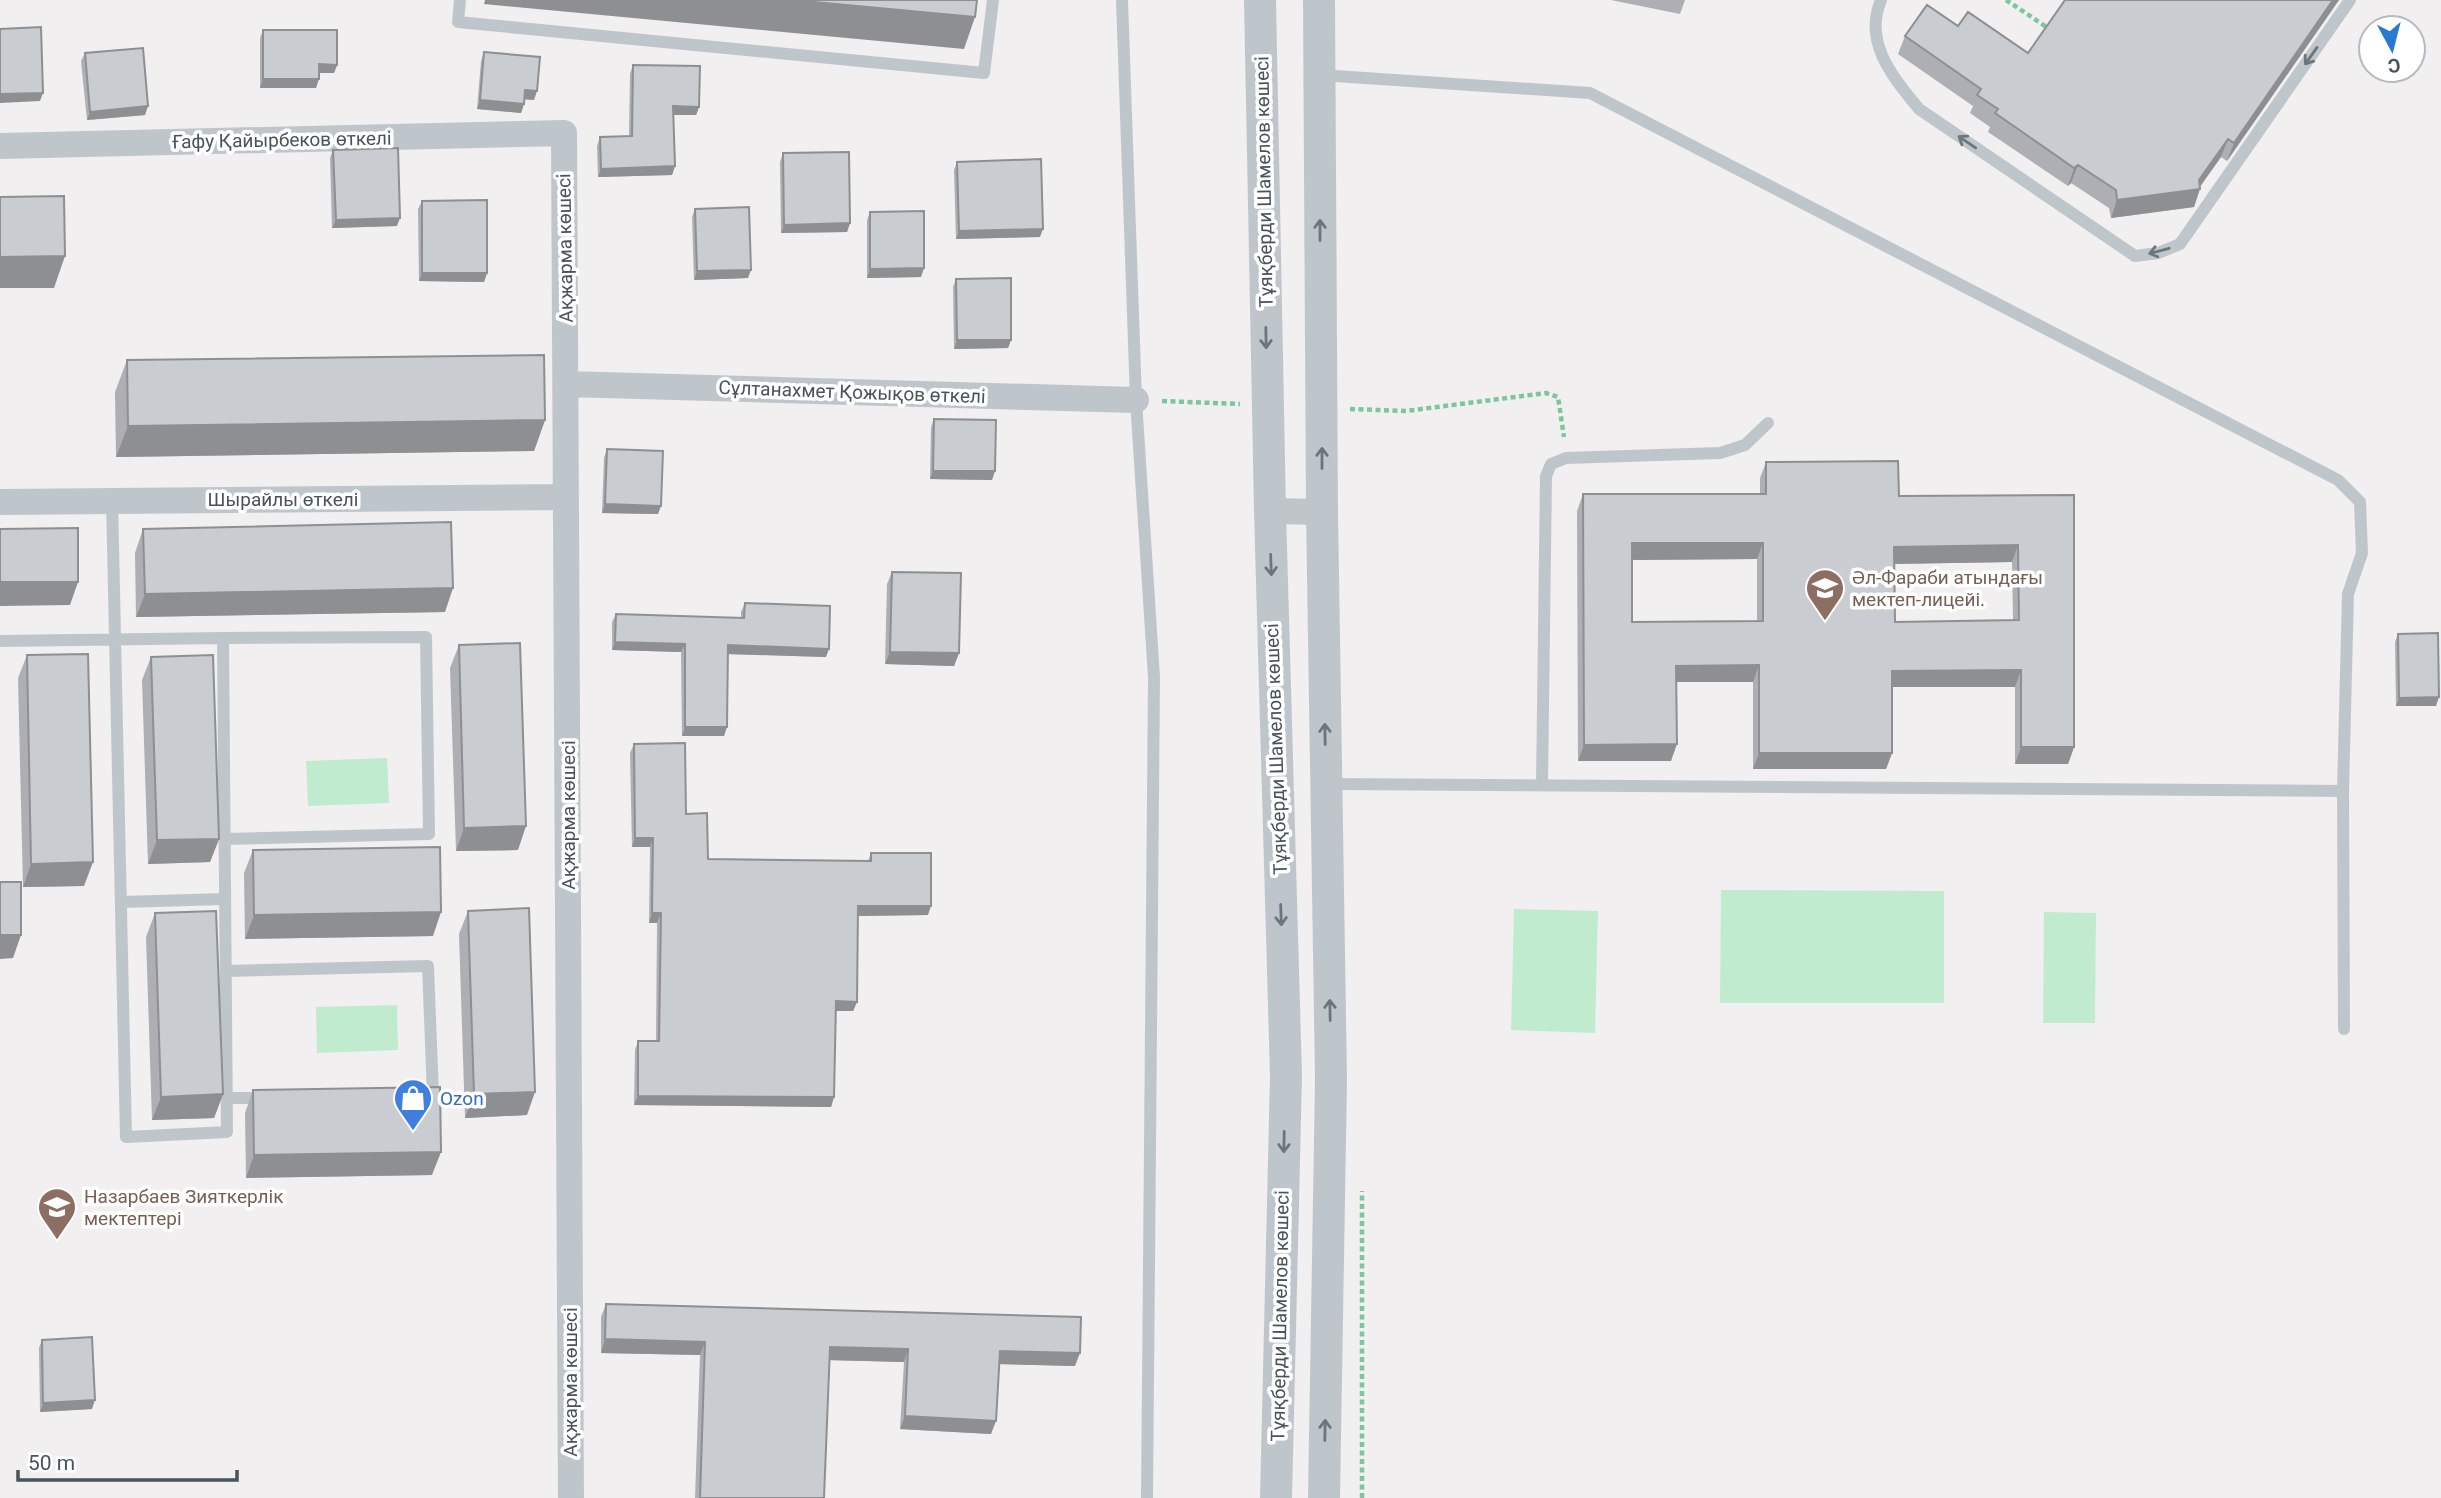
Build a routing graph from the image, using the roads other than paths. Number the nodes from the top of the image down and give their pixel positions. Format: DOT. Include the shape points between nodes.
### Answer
graph roads {
  1 [pos="460,0"];
  2 [pos="993,0"];
  3 [pos="1122,0"];
  4 [pos="1261,0"];
  5 [pos="1319,0"];
  6 [pos="1881,0"];
  7 [pos="2350,0"];
  8 [pos="1319,75"];
  9 [pos="564,133"];
  10 [pos="0,146"];
  11 [pos="567,384"];
  12 [pos="1136,400"];
  13 [pos="1768,423"];
  14 [pos="566,497"];
  15 [pos="112,500"];
  16 [pos="0,502"];
  17 [pos="1269,511"];
  18 [pos="1322,512"];
  19 [pos="223,638"];
  20 [pos="116,640"];
  21 [pos="0,641"];
  22 [pos="1326,785"];
  23 [pos="1542,785"];
  24 [pos="2343,792"];
  25 [pos="225,839"];
  26 [pos="225,899"];
  27 [pos="122,902"];
  28 [pos="226,971"];
  29 [pos="2344,1029"];
  30 [pos="419,1095"];
  31 [pos="282,1097"];
  32 [pos="227,1098"];
  33 [pos="571,1498"];
  34 [pos="1147,1498"];
  35 [pos="1276,1498"];
  36 [pos="1324,1498"];
  1 -- 2 [label="lane" via="458,22 984,73"];
  3 -- 12 [label="lane"];
  4 -- 17 [label="street, Тұяқберди Шамелов көшесі, one-way"];
  5 -- 8 [label="street"];
  7 -- 6 [label="lane, one-way" via="2180,244 2135,256 1919,109 1879,52 1875,31"];
  18 -- 8 [label="street, one-way"];
  8 -- 24 [label="lane" via="1590,93 2338,480 2360,502 2362,553 2348,594"];
  9 -- 10 [label="street, Ғафу Қайырбеков өткелі"];
  9 -- 11 [label="street, Ақжарма көшесі"];
  11 -- 12 [label="street, Сұлтанахмет Қожықов өткелі"];
  11 -- 14 [label="street, Ақжарма көшесі"];
  12 -- 34 [label="lane" via="1154,677"];
  13 -- 23 [label="lane" via="1745,445 1720,453 1566,458 1551,464 1546,476"];
  14 -- 15 [label="street, Шырайлы өткелі"];
  14 -- 33 [label="street, Ақжарма көшесі"];
  15 -- 16 [label="street, Шырайлы өткелі"];
  15 -- 20 [label="lane"];
  17 -- 18 [label="street"];
  17 -- 35 [label="street, Тұяқберди Шамелов көшесі, one-way" via="1286,1076"];
  22 -- 18 [label="street, one-way"];
  19 -- 20 [label="lane"];
  19 -- 25 [label="lane"];
  19 -- 25 [label="lane" via="426,637 429,834"];
  20 -- 21 [label="lane"];
  20 -- 27 [label="lane"];
  22 -- 23 [label="lane"];
  36 -- 22 [label="street, one-way" via="1331,1079"];
  23 -- 24 [label="lane"];
  24 -- 29 [label="lane"];
  25 -- 26 [label="lane"];
  26 -- 27 [label="lane"];
  26 -- 28 [label="lane"];
  27 -- 32 [label="lane" via="126,1137 227,1132"];
  28 -- 30 [label="lane" via="428,966 433,1095"];
  28 -- 32 [label="lane"];
  31 -- 32 [label="lane"];
}
